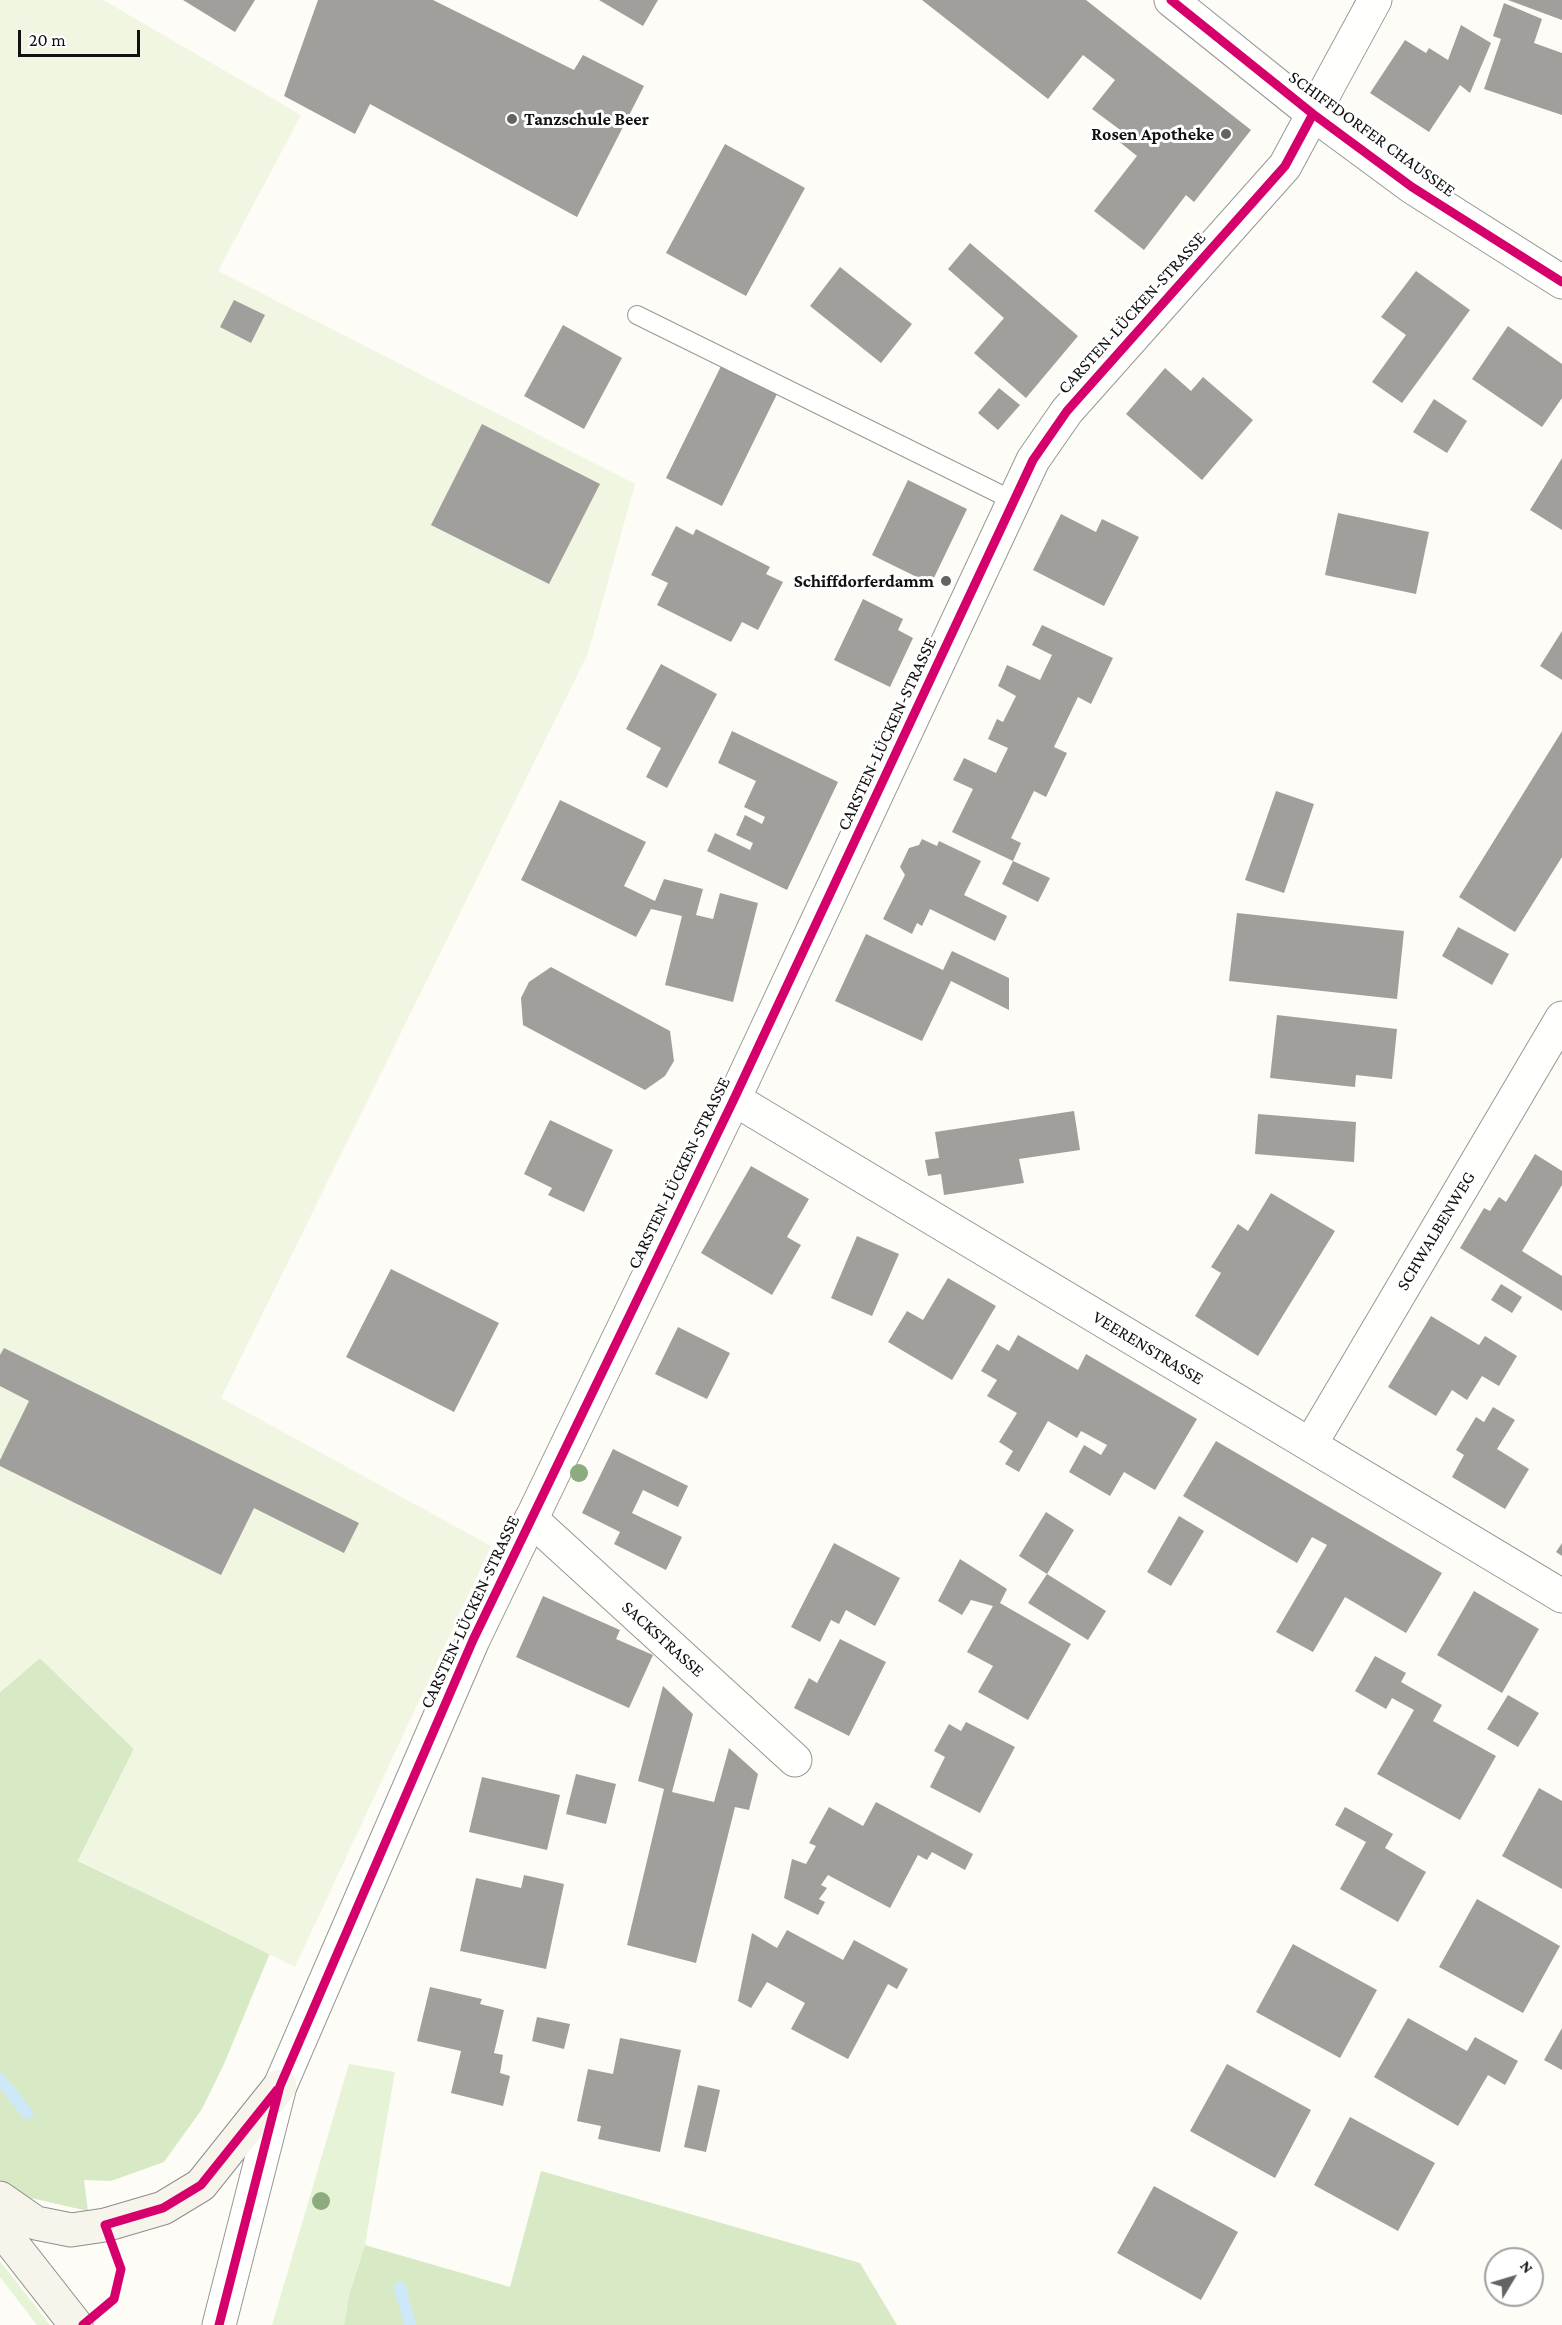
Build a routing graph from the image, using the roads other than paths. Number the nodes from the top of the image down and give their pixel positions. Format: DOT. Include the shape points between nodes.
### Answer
graph roads {
  1 [pos="1171,0"];
  2 [pos="1375,0"];
  3 [pos="1313,114"];
  4 [pos="1562,282"];
  5 [pos="637,315"];
  6 [pos="1014,501"];
  7 [pos="1562,1018"];
  8 [pos="734,1099"];
  9 [pos="1310,1445"];
  10 [pos="531,1519"];
  11 [pos="1562,1596"];
  12 [pos="795,1760"];
  13 [pos="280,2086"];
  14 [pos="0,2198"];
  15 [pos="0,2228"];
  16 [pos="76,2325"];
  17 [pos="219,2325"];
  1 -- 3 [label="street, SCHIFFDORFER CHAUSSEE"];
  2 -- 3 [label="street, CARSTEN-LÜCKEN-STRASSE"];
  3 -- 4 [label="street, SCHIFFDORFER CHAUSSEE" via="1412,187"];
  3 -- 6 [label="street, CARSTEN-LÜCKEN-STRASSE" via="1285,166 1067,411 1033,460"];
  5 -- 6 [label="lane"];
  6 -- 8 [label="street, CARSTEN-LÜCKEN-STRASSE"];
  7 -- 9 [label="street, SCHWALBENWEG"];
  8 -- 9 [label="street, VEERENSTRASSE"];
  8 -- 10 [label="street, CARSTEN-LÜCKEN-STRASSE"];
  9 -- 11 [label="street, VEERENSTRASSE"];
  10 -- 12 [label="street, SACKSTRASSE"];
  10 -- 13 [label="street, CARSTEN-LÜCKEN-STRASSE" via="473,1640"];
  13 -- 14 [label="main road" via="201,2185 163,2208 105,2225 71,2230 36,2223"];
  13 -- 17 [label="street, CARSTEN-LÜCKEN-STRASSE"];
  15 -- 16 [label="main road"];
}
